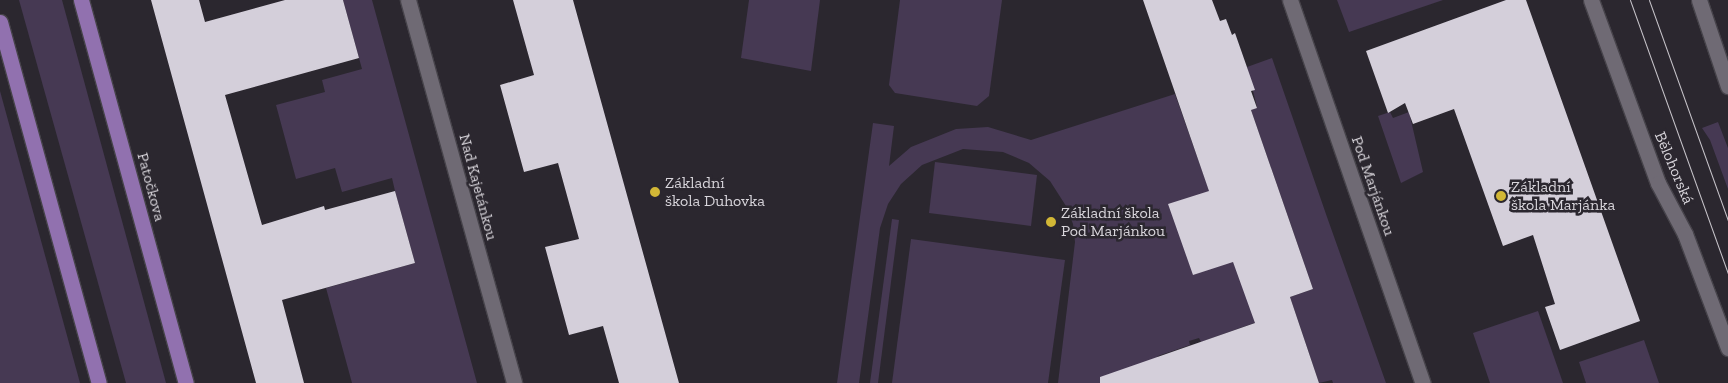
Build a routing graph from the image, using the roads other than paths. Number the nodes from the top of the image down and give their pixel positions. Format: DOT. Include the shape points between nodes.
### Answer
graph roads {
  1 [pos="82,0"];
  2 [pos="408,0"];
  3 [pos="1290,0"];
  4 [pos="1591,0"];
  5 [pos="1699,0"];
  6 [pos="0,22"];
  7 [pos="1728,86"];
  8 [pos="1728,348"];
  9 [pos="99,383"];
  10 [pos="186,383"];
  11 [pos="514,383"];
  12 [pos="1423,383"];
  1 -- 10 [label="main road, Patočkova"];
  2 -- 11 [label="street, Nad Kajetánkou"];
  3 -- 12 [label="street, Pod Marjánkou"];
  4 -- 8 [label="street, Bělohorská" via="1658,183 1685,234"];
  5 -- 7 [label="street"];
  6 -- 9 [label="main road"];
}
